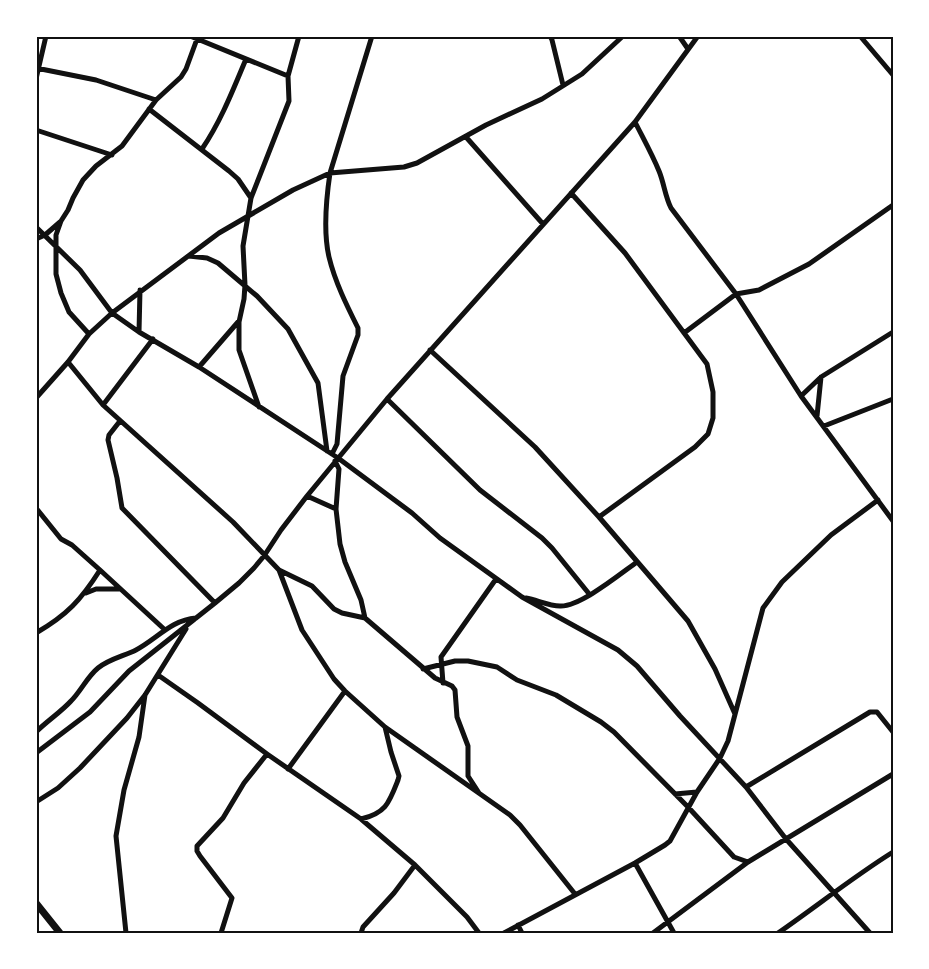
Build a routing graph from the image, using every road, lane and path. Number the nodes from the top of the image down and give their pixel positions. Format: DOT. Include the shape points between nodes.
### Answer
graph roads {
  1 [pos="46,36"];
  2 [pos="190,36"];
  3 [pos="298,36"];
  4 [pos="372,36"];
  5 [pos="623,36"];
  6 [pos="679,36"];
  7 [pos="698,36"];
  8 [pos="860,36"];
  9 [pos="552,38"];
  10 [pos="197,39"];
  11 [pos="688,49"];
  12 [pos="246,59"];
  13 [pos="38,68"];
  14 [pos="893,75"];
  15 [pos="288,76"];
  16 [pos="36,79"];
  17 [pos="563,85"];
  18 [pos="156,100"];
  19 [pos="149,109"];
  20 [pos="634,122"];
  21 [pos="36,130"];
  22 [pos="466,137"];
  23 [pos="202,149"];
  24 [pos="112,155"];
  25 [pos="330,173"];
  26 [pos="571,193"];
  27 [pos="251,198"];
  28 [pos="893,205"];
  29 [pos="247,216"];
  30 [pos="61,221"];
  31 [pos="543,224"];
  32 [pos="36,227"];
  33 [pos="45,235"];
  34 [pos="36,239"];
  35 [pos="55,245"];
  36 [pos="189,256"];
  37 [pos="245,285"];
  38 [pos="140,290"];
  39 [pos="736,294"];
  40 [pos="112,313"];
  41 [pos="239,322"];
  42 [pos="139,332"];
  43 [pos="893,332"];
  44 [pos="684,333"];
  45 [pos="89,334"];
  46 [pos="153,339"];
  47 [pos="430,350"];
  48 [pos="68,362"];
  49 [pos="199,367"];
  50 [pos="821,377"];
  51 [pos="801,396"];
  52 [pos="36,398"];
  53 [pos="387,399"];
  54 [pos="893,399"];
  55 [pos="103,405"];
  56 [pos="259,408"];
  57 [pos="816,416"];
  58 [pos="120,421"];
  59 [pos="824,426"];
  60 [pos="333,456"];
  61 [pos="306,496"];
  62 [pos="878,500"];
  63 [pos="36,508"];
  64 [pos="336,509"];
  65 [pos="599,518"];
  66 [pos="893,521"];
  67 [pos="264,556"];
  68 [pos="637,562"];
  69 [pos="100,570"];
  70 [pos="279,570"];
  71 [pos="496,579"];
  72 [pos="119,589"];
  73 [pos="85,593"];
  74 [pos="590,595"];
  75 [pos="522,597"];
  76 [pos="215,603"];
  77 [pos="197,618"];
  78 [pos="365,618"];
  79 [pos="189,624"];
  80 [pos="164,629"];
  81 [pos="36,633"];
  82 [pos="440,665"];
  83 [pos="423,669"];
  84 [pos="158,676"];
  85 [pos="444,683"];
  86 [pos="345,691"];
  87 [pos="145,695"];
  88 [pos="735,714"];
  89 [pos="385,727"];
  90 [pos="36,732"];
  91 [pos="893,732"];
  92 [pos="36,753"];
  93 [pos="267,754"];
  94 [pos="720,758"];
  95 [pos="288,769"];
  96 [pos="893,774"];
  97 [pos="746,787"];
  98 [pos="697,792"];
  99 [pos="479,793"];
  100 [pos="675,794"];
  101 [pos="36,802"];
  102 [pos="688,807"];
  103 [pos="361,819"];
  104 [pos="786,839"];
  105 [pos="893,852"];
  106 [pos="748,862"];
  107 [pos="635,864"];
  108 [pos="415,865"];
  109 [pos="835,893"];
  110 [pos="575,894"];
  111 [pos="36,903"];
  112 [pos="667,922"];
  113 [pos="518,925"];
  114 [pos="60,933"];
  115 [pos="126,933"];
  116 [pos="221,933"];
  117 [pos="361,933"];
  118 [pos="479,933"];
  119 [pos="504,933"];
  120 [pos="522,933"];
  121 [pos="653,933"];
  122 [pos="674,933"];
  123 [pos="778,933"];
  124 [pos="870,933"];
  1 -- 13 [label="street"];
  2 -- 10 [label="street"];
  3 -- 15 [label="street"];
  4 -- 25 [label="street"];
  5 -- 17 [label="street" via="582,74"];
  6 -- 11 [label="street"];
  7 -- 11 [label="street"];
  8 -- 14 [label="street"];
  9 -- 17 [label="street"];
  10 -- 12 [label="street"];
  10 -- 18 [label="street" via="181,77"];
  11 -- 20 [label="street"];
  12 -- 15 [label="street"];
  12 -- 23 [label="street" via="226,107"];
  13 -- 16 [label="street"];
  13 -- 18 [label="street" via="96,80"];
  15 -- 27 [label="street" via="289,101"];
  17 -- 22 [label="street"];
  18 -- 19 [label="street"];
  19 -- 23 [label="street"];
  19 -- 24 [label="street"];
  20 -- 26 [label="street"];
  20 -- 39 [label="street" via="659,171 671,208"];
  21 -- 24 [label="street"];
  22 -- 25 [label="street" via="404,167"];
  22 -- 31 [label="street"];
  23 -- 27 [label="street" via="238,179"];
  24 -- 30 [label="street" via="83,180"];
  25 -- 29 [label="street"];
  25 -- 60 [label="street" via="327,193 328,255 358,328 343,376"];
  26 -- 31 [label="street"];
  26 -- 44 [label="street" via="625,253"];
  27 -- 29 [label="street"];
  28 -- 39 [label="street" via="809,264 759,290"];
  29 -- 36 [label="street"];
  29 -- 37 [label="street" via="243,246"];
  30 -- 33 [label="street"];
  30 -- 35 [label="street"];
  31 -- 47 [label="street"];
  32 -- 33 [label="street"];
  33 -- 34 [label="street"];
  33 -- 35 [label="street"];
  35 -- 40 [label="street" via="80,270"];
  35 -- 45 [label="street" via="60,293 70,312"];
  36 -- 37 [label="street" via="218,263"];
  36 -- 38 [label="street"];
  37 -- 41 [label="street"];
  37 -- 60 [label="street" via="288,329 313,371"];
  38 -- 40 [label="street"];
  38 -- 42 [label="street"];
  39 -- 44 [label="street"];
  39 -- 51 [label="street"];
  40 -- 42 [label="street"];
  40 -- 45 [label="street"];
  41 -- 49 [label="street"];
  41 -- 56 [label="street" via="239,350"];
  42 -- 46 [label="street"];
  43 -- 50 [label="street"];
  44 -- 65 [label="street" via="707,364 713,392 713,418 708,434"];
  45 -- 48 [label="street"];
  46 -- 49 [label="street"];
  46 -- 55 [label="street"];
  47 -- 53 [label="street"];
  47 -- 65 [label="street" via="535,447"];
  48 -- 52 [label="street"];
  48 -- 55 [label="street"];
  49 -- 56 [label="street"];
  50 -- 51 [label="street"];
  50 -- 57 [label="street"];
  51 -- 57 [label="street"];
  53 -- 60 [label="street"];
  53 -- 74 [label="street" via="480,490 542,538"];
  54 -- 59 [label="street"];
  55 -- 58 [label="street"];
  56 -- 60 [label="street"];
  57 -- 59 [label="street"];
  58 -- 67 [label="street" via="226,516"];
  58 -- 76 [label="street" via="108,440 122,508"];
  59 -- 62 [label="street"];
  60 -- 61 [label="street"];
  60 -- 64 [label="street" via="339,468"];
  60 -- 71 [label="street"];
  61 -- 64 [label="street"];
  61 -- 67 [label="street"];
  62 -- 66 [label="street"];
  62 -- 88 [label="street" via="830,535 782,582 763,608"];
  63 -- 69 [label="street" via="61,539"];
  64 -- 78 [label="street" via="344,562 361,600"];
  65 -- 68 [label="street"];
  67 -- 70 [label="street"];
  67 -- 76 [label="street"];
  68 -- 74 [label="street"];
  68 -- 88 [label="street" via="688,622 715,669"];
  69 -- 72 [label="street"];
  69 -- 73 [label="street"];
  70 -- 78 [label="street" via="312,586 334,609"];
  70 -- 86 [label="street" via="302,630 334,680"];
  71 -- 75 [label="street"];
  71 -- 82 [label="street" via="445,650"];
  72 -- 73 [label="street"];
  72 -- 80 [label="street"];
  73 -- 81 [label="street" via="63,615"];
  74 -- 75 [label="street" via="571,605 561,606"];
  75 -- 94 [label="street" via="618,650 637,666"];
  76 -- 77 [label="street"];
  77 -- 79 [label="street"];
  77 -- 80 [label="street" via="187,618"];
  78 -- 83 [label="street"];
  79 -- 84 [label="street"];
  79 -- 92 [label="street" via="129,671 74,726"];
  80 -- 90 [label="street" via="136,650 100,666 71,701"];
  82 -- 83 [label="street"];
  82 -- 85 [label="street"];
  82 -- 100 [label="street" via="468,661 497,667 517,680 556,695 614,732"];
  83 -- 85 [label="street"];
  84 -- 87 [label="street"];
  84 -- 93 [label="street"];
  85 -- 99 [label="street" via="455,690 457,717 468,746 468,776"];
  86 -- 89 [label="street"];
  86 -- 95 [label="street"];
  87 -- 101 [label="street" via="80,768"];
  87 -- 115 [label="street" via="139,737 124,790 116,836"];
  88 -- 94 [label="street"];
  89 -- 99 [label="street"];
  89 -- 103 [label="street" via="398,780 382,811"];
  91 -- 97 [label="street" via="877,712 870,712"];
  93 -- 95 [label="street"];
  93 -- 116 [label="street" via="244,783 223,818 197,846 200,856 232,898"];
  94 -- 97 [label="street"];
  94 -- 98 [label="street"];
  95 -- 103 [label="street"];
  96 -- 104 [label="street"];
  97 -- 104 [label="street"];
  98 -- 100 [label="street"];
  98 -- 102 [label="street"];
  99 -- 110 [label="street" via="520,825"];
  100 -- 102 [label="street"];
  102 -- 106 [label="street" via="734,857"];
  102 -- 107 [label="street" via="670,841"];
  103 -- 108 [label="street"];
  104 -- 106 [label="street"];
  104 -- 109 [label="street"];
  105 -- 109 [label="street"];
  106 -- 112 [label="street"];
  107 -- 110 [label="street"];
  107 -- 112 [label="street"];
  108 -- 117 [label="street"];
  108 -- 118 [label="street"];
  109 -- 123 [label="street"];
  109 -- 124 [label="street"];
  110 -- 113 [label="street"];
  111 -- 114 [label="street"];
  112 -- 121 [label="street"];
  112 -- 122 [label="street"];
  113 -- 119 [label="street"];
  113 -- 120 [label="street"];
}
